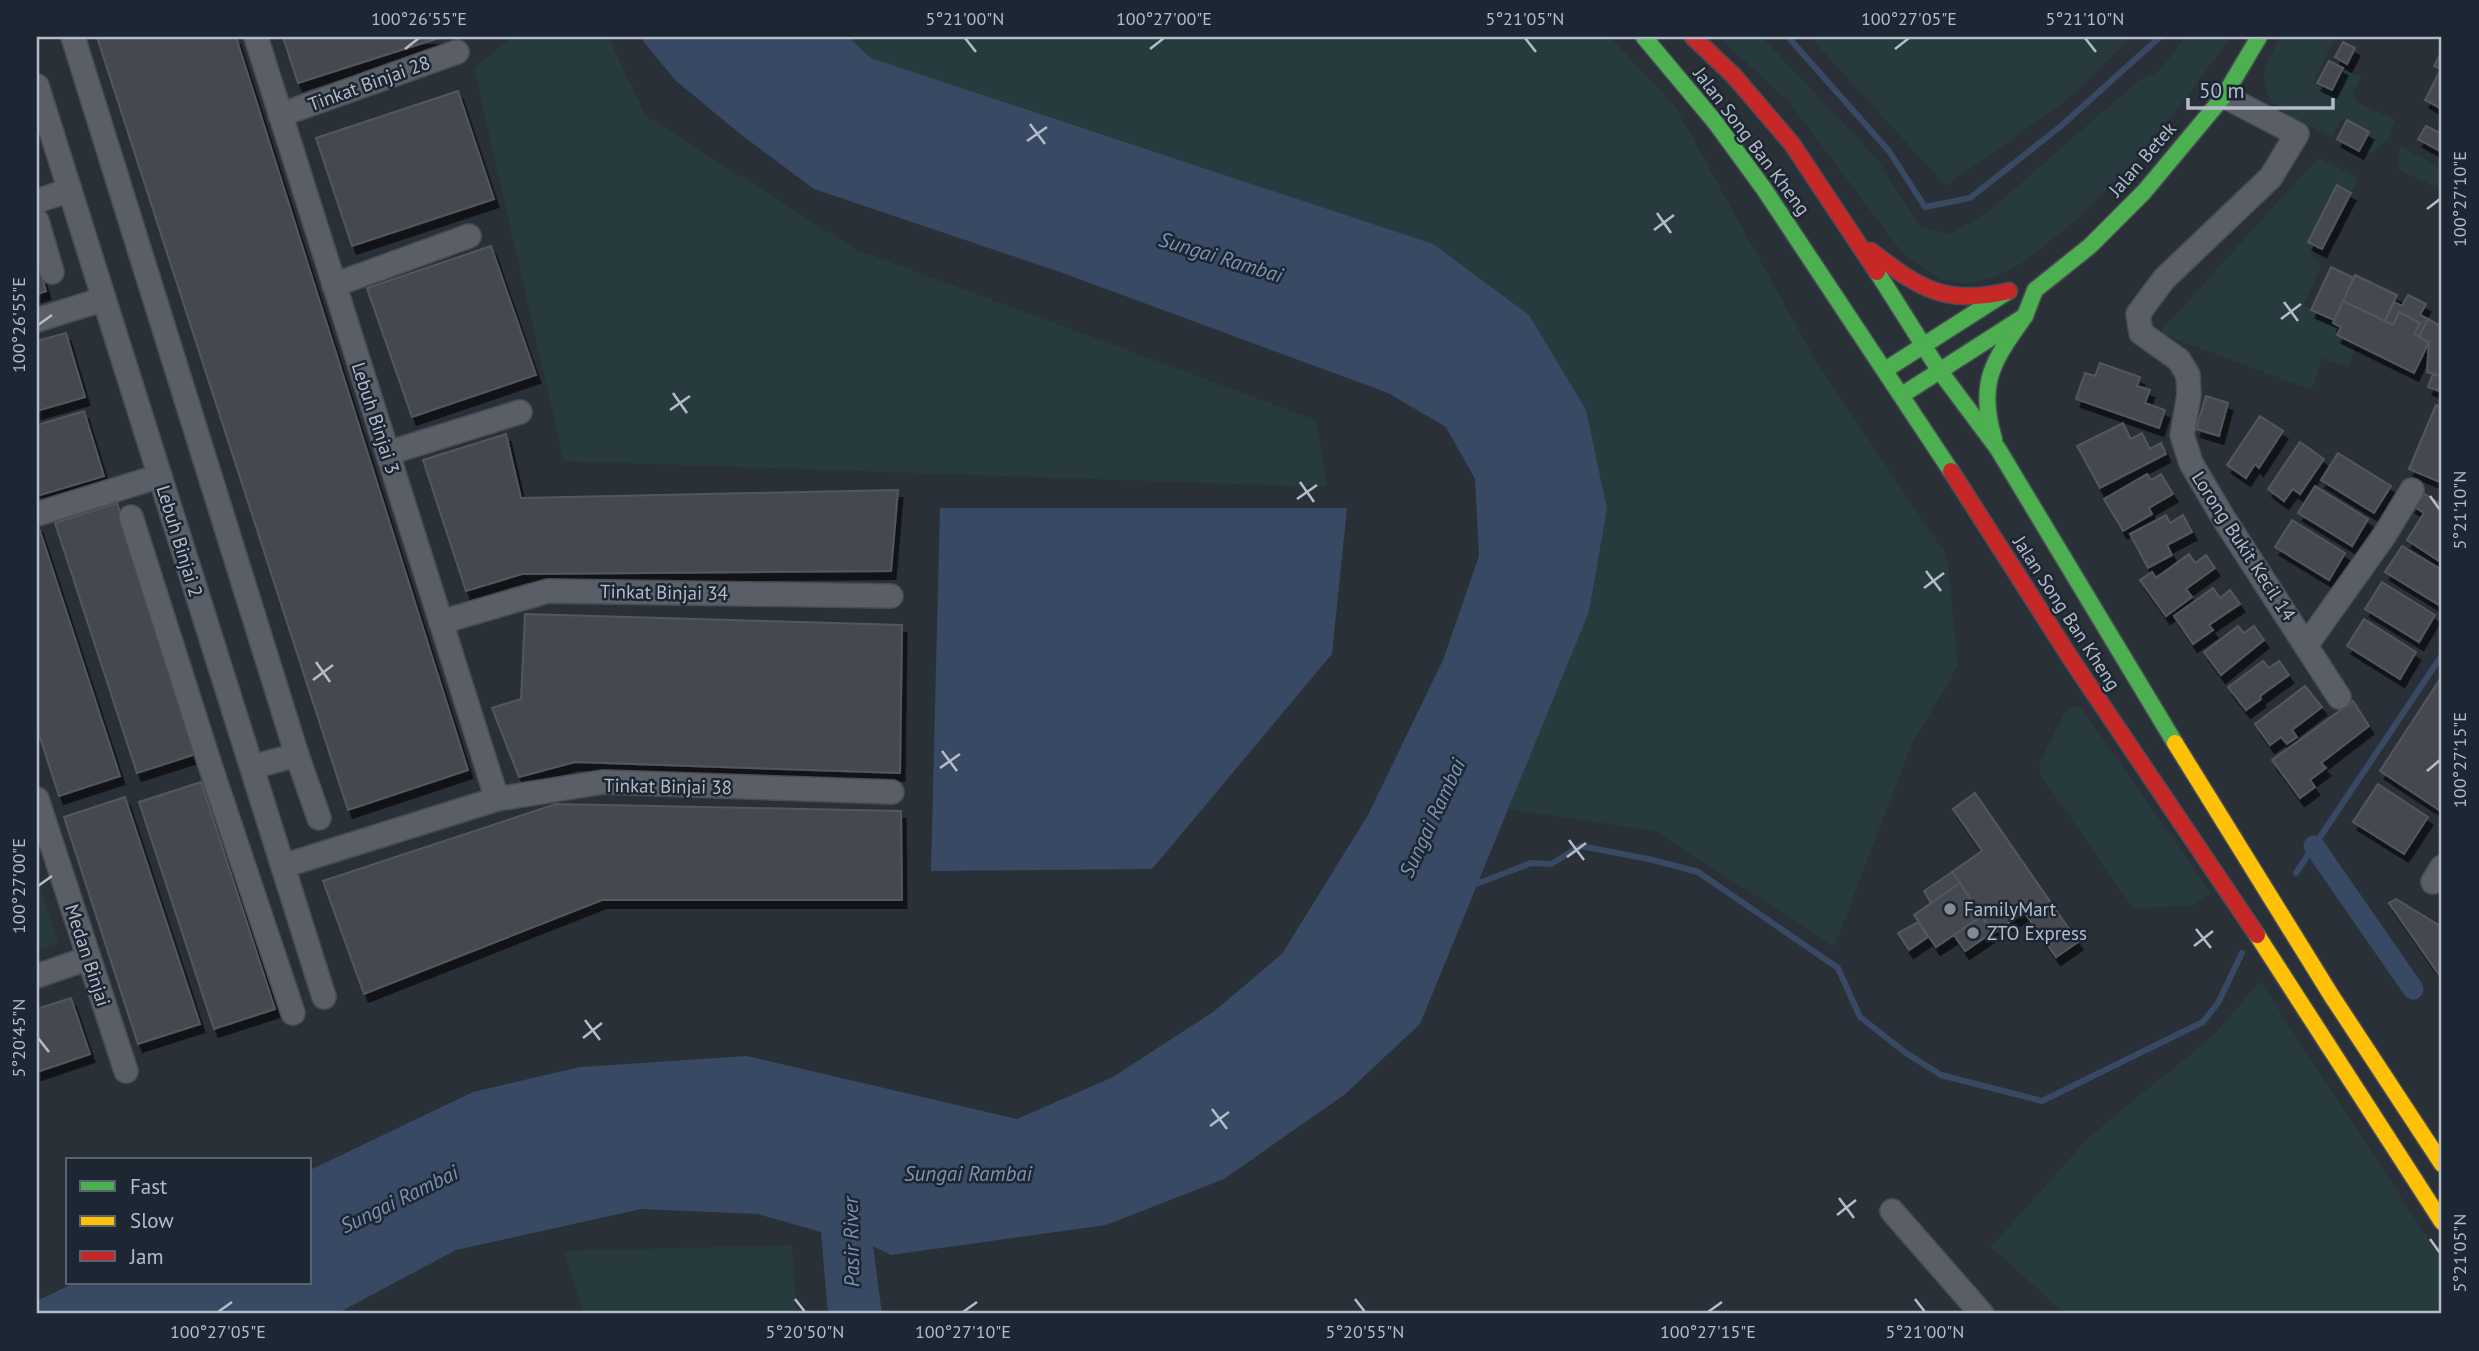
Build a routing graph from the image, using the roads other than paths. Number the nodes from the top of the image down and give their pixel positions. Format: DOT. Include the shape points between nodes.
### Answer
graph roads {
  1 [pos="73,37"];
  2 [pos="256,37"];
  3 [pos="1644,37"];
  4 [pos="1693,37"];
  5 [pos="2259,37"];
  6 [pos="457,52"];
  7 [pos="37,86"];
  8 [pos="2224,96"];
  9 [pos="280,115"];
  10 [pos="70,190"];
  11 [pos="37,201"];
  12 [pos="37,221"];
  13 [pos="469,236"];
  14 [pos="1856,239"];
  15 [pos="52,272"];
  16 [pos="334,285"];
  17 [pos="2035,290"];
  18 [pos="2009,291"];
  19 [pos="104,299"];
  20 [pos="2025,316"];
  21 [pos="37,320"];
  22 [pos="1922,345"];
  23 [pos="1885,370"];
  24 [pos="1939,370"];
  25 [pos="1902,395"];
  26 [pos="520,412"];
  27 [pos="1998,449"];
  28 [pos="387,453"];
  29 [pos="160,476"];
  30 [pos="2412,490"];
  31 [pos="37,514"];
  32 [pos="131,517"];
  33 [pos="891,596"];
  34 [pos="441,622"];
  35 [pos="2307,644"];
  36 [pos="2339,697"];
  37 [pos="297,755"];
  38 [pos="252,767"];
  39 [pos="892,792"];
  40 [pos="497,799"];
  41 [pos="39,811"];
  42 [pos="319,818"];
  43 [pos="283,866"];
  44 [pos="89,958"];
  45 [pos="37,976"];
  46 [pos="324,997"];
  47 [pos="293,1013"];
  48 [pos="126,1071"];
  49 [pos="2442,1164"];
  50 [pos="1892,1211"];
  51 [pos="2442,1222"];
  52 [pos="1982,1314"];
  1 -- 37 [label="street"];
  2 -- 9 [label="street, Lebuh Binjai 3"];
  3 -- 23 [label="main road, Jalan Song Ban Kheng" via="1764,189"];
  4 -- 14 [label="main road, Jalan Song Ban Kheng" via="1786,137"];
  5 -- 8 [label="main road, Jalan Betek"];
  6 -- 9 [label="street, Tinkat Binjai 28"];
  7 -- 10 [label="street, Lebuh Binjai 2"];
  8 -- 17 [label="main road, Jalan Betek" via="2144,192 2090,246"];
  8 -- 35 [label="street, Lorong Bukit Kecil 14" via="2297,134 2271,177 2164,279 2138,314 2141,333 2179,360 2188,375 2182,435 2191,463"];
  9 -- 16 [label="street, Lebuh Binjai 3"];
  10 -- 11 [label="street"];
  10 -- 19 [label="street, Lebuh Binjai 2"];
  12 -- 15 [label="street"];
  13 -- 16 [label="street"];
  14 -- 18 [label="main road" via="1889,265 1944,296 1972,298"];
  14 -- 22 [label="main road, Jalan Song Ban Kheng"];
  16 -- 28 [label="street, Lebuh Binjai 3"];
  17 -- 18 [label="main road"];
  17 -- 20 [label="main road"];
  18 -- 22 [label="main road"];
  19 -- 21 [label="street"];
  19 -- 29 [label="street, Lebuh Binjai 2"];
  20 -- 24 [label="main road"];
  20 -- 27 [label="main road" via="1997,357 1987,383 1987,420"];
  22 -- 23 [label="main road"];
  22 -- 24 [label="main road, Jalan Song Ban Kheng"];
  23 -- 25 [label="main road, Jalan Song Ban Kheng"];
  24 -- 25 [label="main road"];
  24 -- 27 [label="main road, Jalan Song Ban Kheng"];
  25 -- 51 [label="main road, Jalan Song Ban Kheng"];
  26 -- 28 [label="street"];
  27 -- 49 [label="main road, Jalan Song Ban Kheng" via="2330,995"];
  28 -- 34 [label="street, Lebuh Binjai 3"];
  29 -- 31 [label="street"];
  29 -- 38 [label="street, Lebuh Binjai 2"];
  30 -- 35 [label="street"];
  32 -- 47 [label="street"];
  33 -- 34 [label="street, Tinkat Binjai 34" via="548,591"];
  34 -- 40 [label="street, Lebuh Binjai 3"];
  35 -- 36 [label="street, Lorong Bukit Kecil 14"];
  37 -- 38 [label="street"];
  37 -- 42 [label="street"];
  38 -- 43 [label="street, Lebuh Binjai 2"];
  39 -- 40 [label="street, Tinkat Binjai 38" via="603,782"];
  40 -- 43 [label="street, Tinkat Binjai 38"];
  41 -- 44 [label="street, Medan Binjai"];
  43 -- 46 [label="street, Lebuh Binjai 2"];
  44 -- 45 [label="street"];
  44 -- 48 [label="street, Medan Binjai"];
  50 -- 52 [label="street"];
}
